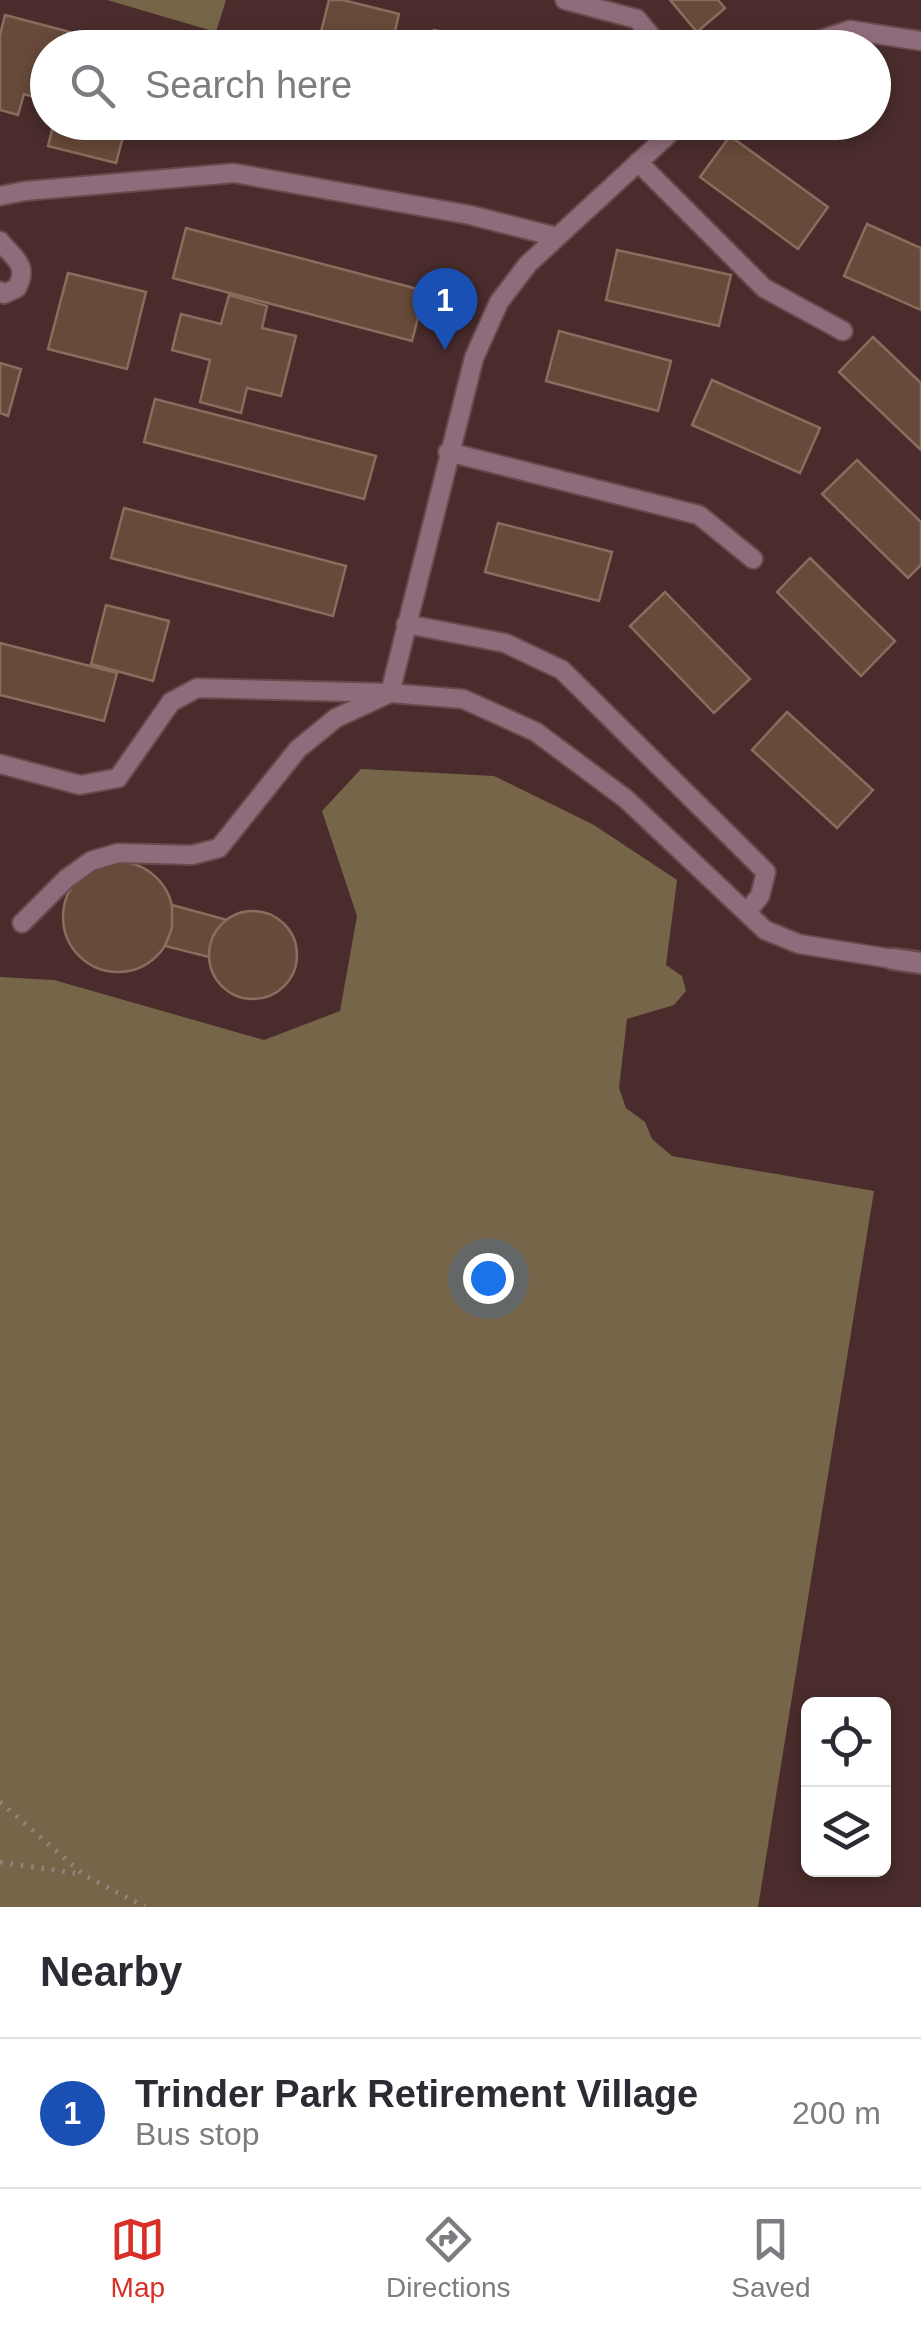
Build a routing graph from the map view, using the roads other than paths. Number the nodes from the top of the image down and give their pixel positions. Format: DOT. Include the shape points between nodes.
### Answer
graph roads {
  1 [pos="565,0"];
  2 [pos="646,30"];
  3 [pos="891,36"];
  4 [pos="921,41"];
  5 [pos="662,140"];
  6 [pos="638,162"];
  7 [pos="0,196"];
  8 [pos="557,238"];
  9 [pos="0,241"];
  10 [pos="0,291"];
  11 [pos="842,331"];
  12 [pos="448,452"];
  13 [pos="753,560"];
  14 [pos="406,624"];
  15 [pos="390,693"];
  16 [pos="0,764"];
  17 [pos="747,912"];
  18 [pos="22,923"];
  19 [pos="893,958"];
  20 [pos="921,964"];
  1 -- 2 [label="lane" via="637,20"];
  3 -- 4 [label="lane"];
  5 -- 6 [label="lane"];
  6 -- 8 [label="lane"];
  6 -- 11 [label="lane" via="764,288"];
  7 -- 8 [label="lane" via="234,173 470,215"];
  8 -- 12 [label="lane" via="499,302 474,358"];
  9 -- 10 [label="lane" via="22,262 24,275 17,288"];
  12 -- 13 [label="lane" via="699,514"];
  12 -- 14 [label="lane"];
  14 -- 15 [label="lane"];
  14 -- 17 [label="lane" via="505,643 562,670 766,872"];
  15 -- 16 [label="lane" via="197,688 171,702 118,778 80,784"];
  15 -- 17 [label="lane" via="463,699 536,732 626,799"];
  15 -- 18 [label="lane" via="336,718 298,749 219,848 192,855 118,853 91,861"];
  17 -- 19 [label="lane" via="765,930 800,944"];
  19 -- 20 [label="street"];
}
